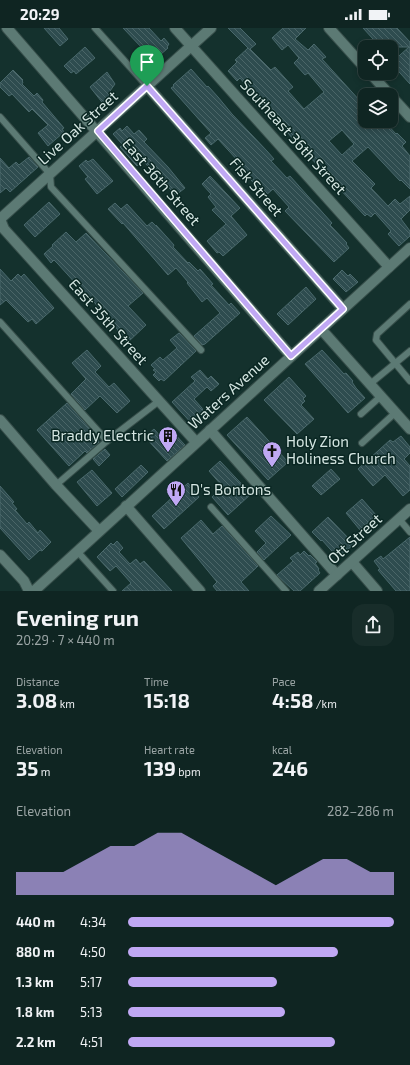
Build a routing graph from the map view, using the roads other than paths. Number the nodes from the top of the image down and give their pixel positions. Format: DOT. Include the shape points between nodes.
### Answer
graph roads {
  1 [pos="7,28"];
  2 [pos="95,28"];
  3 [pos="176,28"];
  4 [pos="211,28"];
  5 [pos="329,28"];
  6 [pos="191,46"];
  7 [pos="358,60"];
  8 [pos="376,80"];
  9 [pos="147,86"];
  10 [pos="383,88"];
  11 [pos="398,104"];
  12 [pos="0,117"];
  13 [pos="410,117"];
  14 [pos="98,131"];
  15 [pos="50,174"];
  16 [pos="0,219"];
  17 [pos="410,248"];
  18 [pos="389,267"];
  19 [pos="410,304"];
  20 [pos="343,309"];
  21 [pos="0,322"];
  22 [pos="321,329"];
  23 [pos="201,350"];
  24 [pos="410,351"];
  25 [pos="291,356"];
  26 [pos="395,363"];
  27 [pos="410,381"];
  28 [pos="370,384"];
  29 [pos="381,396"];
  30 [pos="159,401"];
  31 [pos="395,413"];
  32 [pos="361,414"];
  33 [pos="0,420"];
  34 [pos="408,424"];
  35 [pos="210,430"];
  36 [pos="107,441"];
  37 [pos="196,442"];
  38 [pos="362,442"];
  39 [pos="56,485"];
  40 [pos="126,506"];
  41 [pos="211,507"];
  42 [pos="410,509"];
  43 [pos="399,519"];
  44 [pos="99,530"];
  45 [pos="410,532"];
  46 [pos="77,551"];
  47 [pos="0,555"];
  48 [pos="352,562"];
  49 [pos="337,575"];
  50 [pos="28,591"];
  51 [pos="34,591"];
  52 [pos="113,591"];
  53 [pos="200,591"];
  54 [pos="286,591"];
  55 [pos="319,591"];
  56 [pos="377,591"];
  1 -- 14 [label="street, East 36th Street"];
  2 -- 9 [label="lane"];
  3 -- 6 [label="street, Southeast 36th Street"];
  4 -- 6 [label="street, Live Oak Street"];
  5 -- 7 [label="street"];
  6 -- 9 [label="street, Live Oak Street"];
  6 -- 18 [label="street, Southeast 36th Street"];
  8 -- 10 [label="street"];
  9 -- 14 [label="street, Live Oak Street"];
  9 -- 20 [label="street, Fisk Street"];
  11 -- 13 [label="street"];
  12 -- 15 [label="lane"];
  14 -- 15 [label="street, Live Oak Street"];
  14 -- 25 [label="street, East 36th Street"];
  15 -- 16 [label="street, Live Oak Street"];
  15 -- 23 [label="lane" via="51,187"];
  16 -- 30 [label="street, East 35th Street" via="4,229"];
  17 -- 18 [label="street, Waters Avenue"];
  18 -- 20 [label="street, Waters Avenue"];
  19 -- 26 [label="lane" via="377,334 376,340"];
  20 -- 22 [label="street, Waters Avenue"];
  21 -- 36 [label="lane"];
  22 -- 25 [label="street, Waters Avenue"];
  22 -- 28 [label="street"];
  24 -- 26 [label="lane"];
  25 -- 35 [label="street, Waters Avenue"];
  26 -- 27 [label="lane"];
  26 -- 28 [label="lane"];
  28 -- 29 [label="street"];
  29 -- 31 [label="street"];
  29 -- 32 [label="lane"];
  30 -- 36 [label="lane"];
  30 -- 37 [label="street, East 35th Street"];
  31 -- 34 [label="street"];
  31 -- 38 [label="lane"];
  33 -- 39 [label="street"];
  35 -- 37 [label="street, Waters Avenue"];
  35 -- 49 [label="street"];
  36 -- 39 [label="lane"];
  37 -- 40 [label="street, Waters Avenue"];
  39 -- 44 [label="street"];
  40 -- 44 [label="street, Waters Avenue"];
  40 -- 53 [label="street"];
  41 -- 54 [label="lane"];
  42 -- 43 [label="street, Ott Street"];
  43 -- 45 [label="lane"];
  43 -- 48 [label="street, Ott Street"];
  44 -- 46 [label="street, Waters Avenue"];
  46 -- 51 [label="street, Waters Avenue"];
  46 -- 52 [label="lane"];
  47 -- 50 [label="street" via="24,581"];
  48 -- 49 [label="street, Ott Street"];
  48 -- 56 [label="street"];
  49 -- 55 [label="street, Ott Street"];
}
